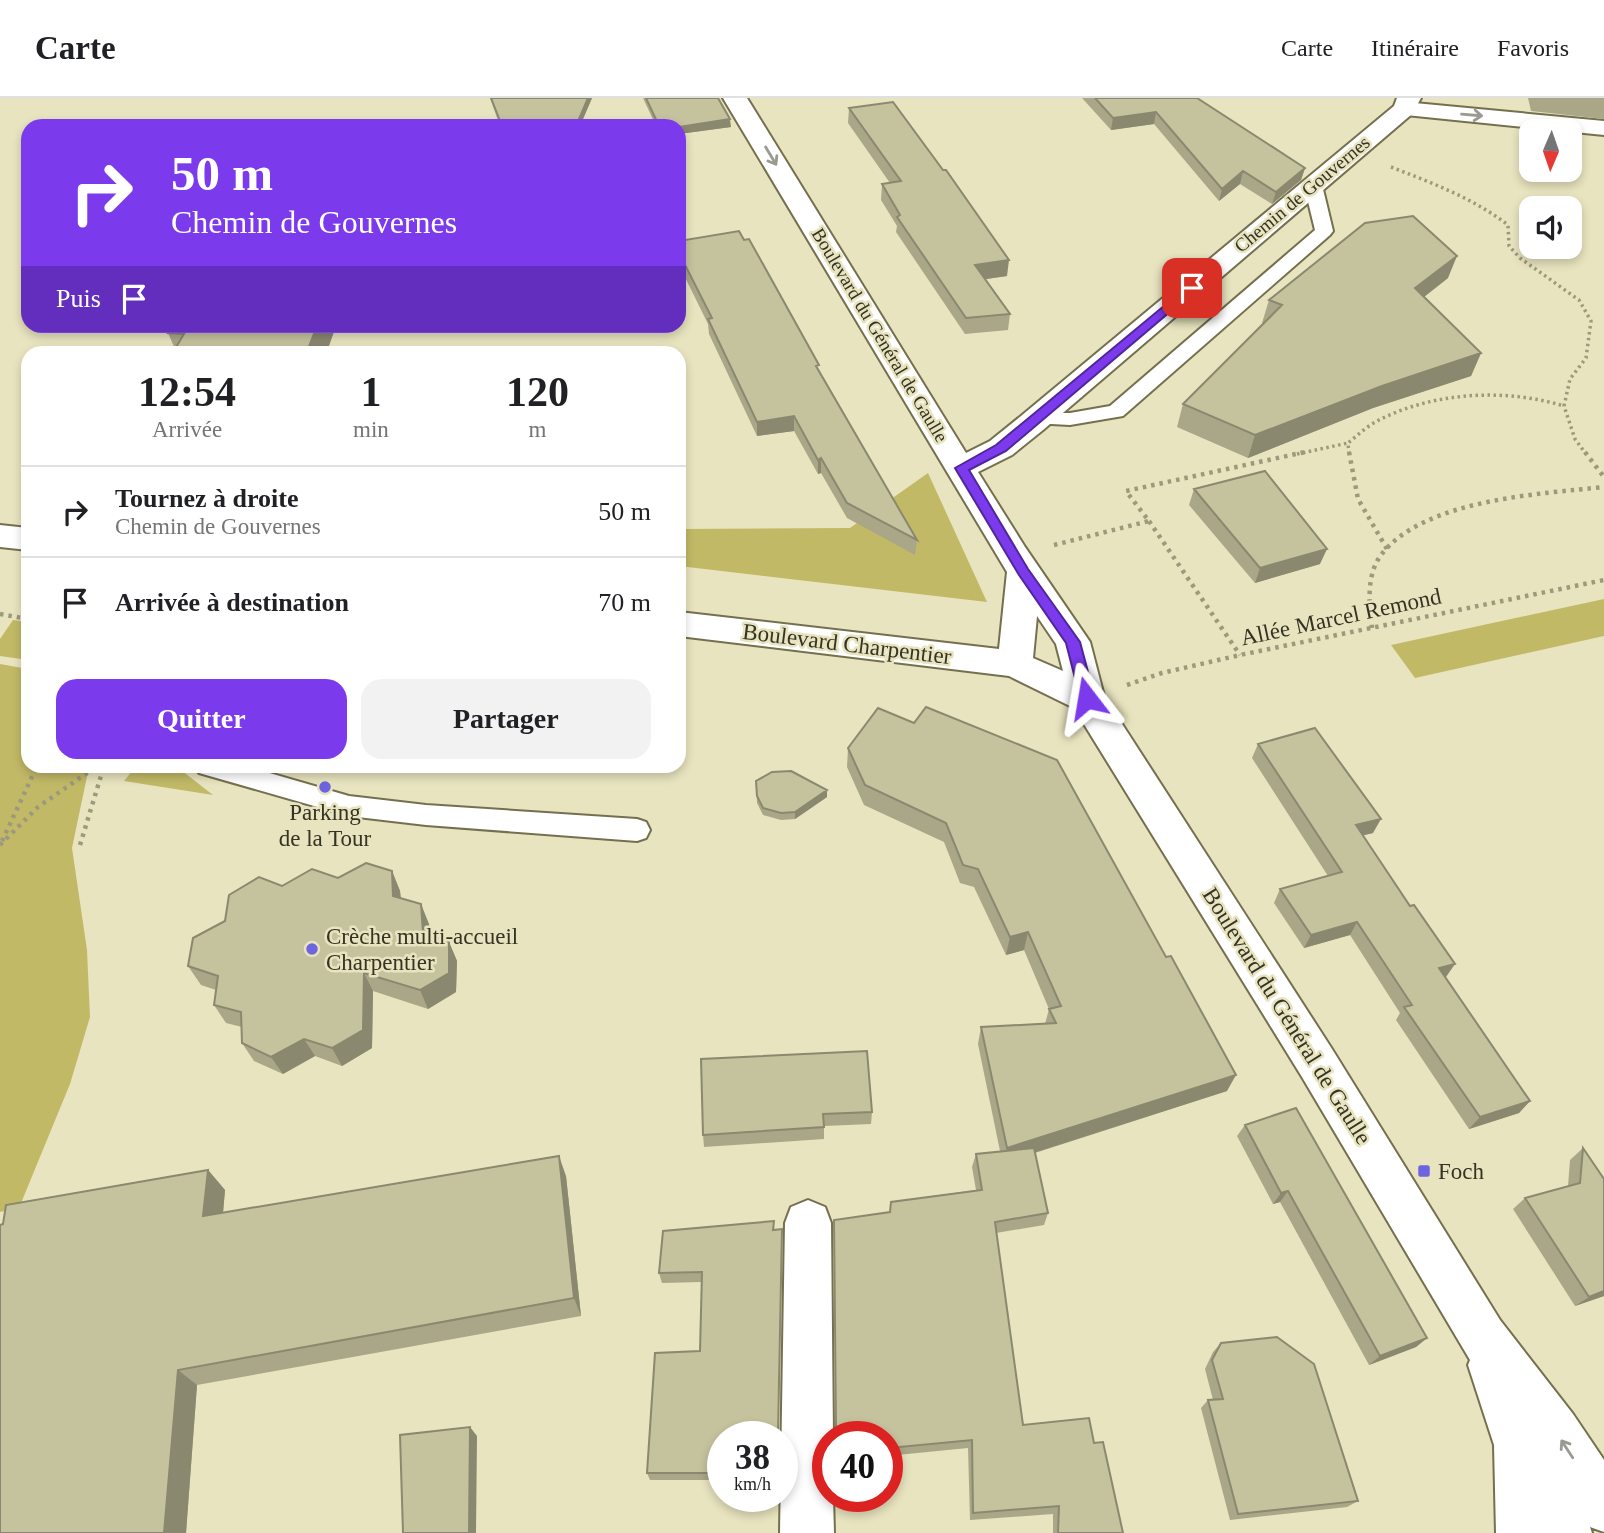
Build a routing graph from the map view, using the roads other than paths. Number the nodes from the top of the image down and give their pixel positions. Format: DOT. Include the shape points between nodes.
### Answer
graph roads {
  1 [pos="735,98"];
  2 [pos="1406,103"];
  3 [pos="1604,128"];
  4 [pos="1313,185"];
  5 [pos="1039,418"];
  6 [pos="961,468"];
  7 [pos="0,536"];
  8 [pos="21,538"];
  9 [pos="1018,564"];
  10 [pos="686,625"];
  11 [pos="1015,664"];
  12 [pos="1087,698"];
  13 [pos="233,773"];
  14 [pos="637,830"];
  15 [pos="808,1223"];
  16 [pos="1483,1337"];
  17 [pos="1571,1523"];
  18 [pos="807,1533"];
  1 -- 6 [label="street, Boulevard du Général de Gaulle, one-way"];
  2 -- 3 [label="street, one-way"];
  2 -- 4 [label="street, Chemin de Gouvernes"];
  4 -- 5 [label="street, Chemin de Gouvernes"];
  4 -- 5 [label="lane" via="1324,231 1116,411 1070,419"];
  5 -- 6 [label="street, Chemin de Gouvernes" via="1001,448"];
  6 -- 9 [label="street, Boulevard du Général de Gaulle"];
  7 -- 8 [label="street"];
  9 -- 11 [label="street"];
  9 -- 12 [label="street, Boulevard du Général de Gaulle" via="1073,642"];
  10 -- 11 [label="street, Boulevard Charpentier"];
  11 -- 12 [label="street"];
  12 -- 16 [label="street, Boulevard du Général de Gaulle"];
  13 -- 14 [label="lane" via="349,806"];
  15 -- 18 [label="street"];
  16 -- 17 [label="street, Boulevard du Général de Gaulle" via="1517,1441"];
  17 -- 16 [label="street, Boulevard du Général de Gaulle, one-way" via="1555,1432"];
}
